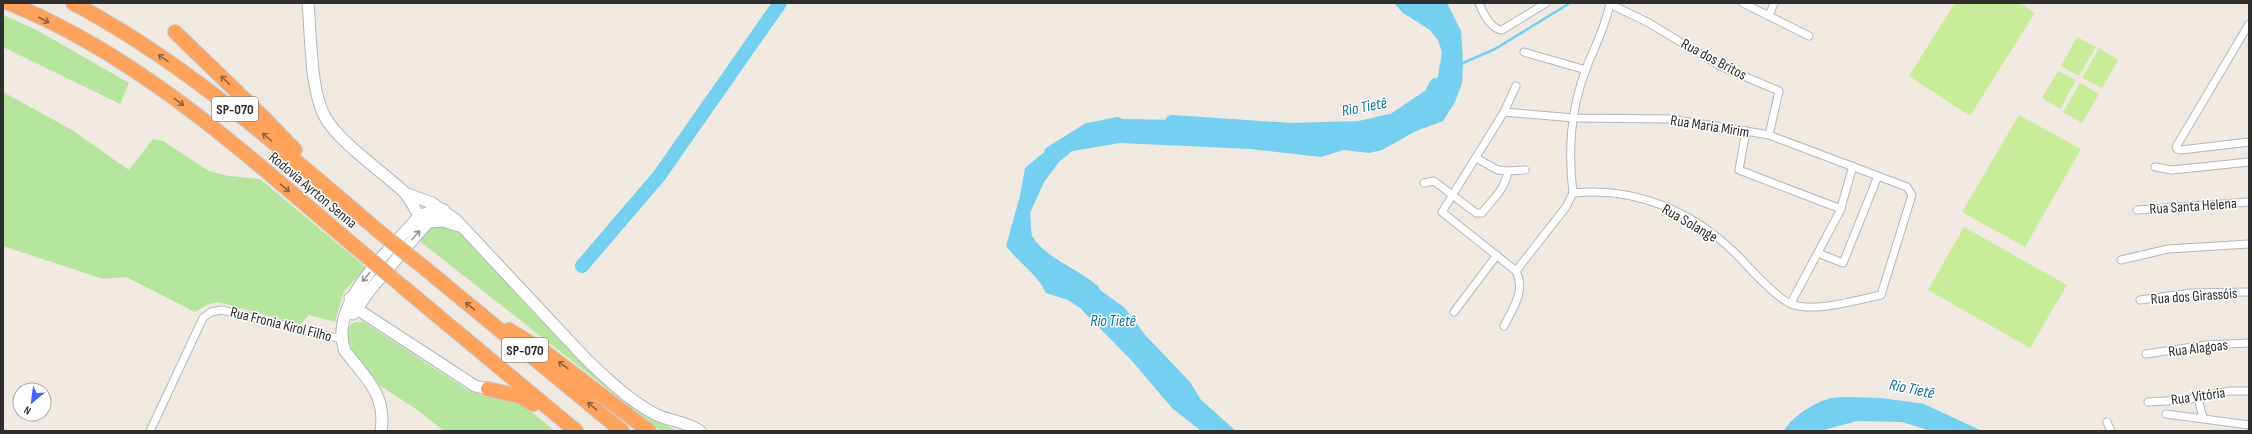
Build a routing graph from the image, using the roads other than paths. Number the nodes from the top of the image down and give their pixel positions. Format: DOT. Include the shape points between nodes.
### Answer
graph roads {
  1 [pos="9,3"];
  2 [pos="74,3"];
  3 [pos="308,3"];
  4 [pos="1479,3"];
  5 [pos="1546,3"];
  6 [pos="1610,3"];
  7 [pos="1743,3"];
  8 [pos="1774,3"];
  9 [pos="1769,16"];
  10 [pos="2249,24"];
  11 [pos="175,32"];
  12 [pos="1809,36"];
  13 [pos="1524,52"];
  14 [pos="1586,70"];
  15 [pos="1516,86"];
  16 [pos="1504,112"];
  17 [pos="1574,118"];
  18 [pos="1746,131"];
  19 [pos="1769,135"];
  20 [pos="2249,142"];
  21 [pos="1476,158"];
  22 [pos="2249,162"];
  23 [pos="1853,166"];
  24 [pos="2156,167"];
  25 [pos="1525,170"];
  26 [pos="1508,171"];
  27 [pos="1878,176"];
  28 [pos="318,180"];
  29 [pos="1424,183"];
  30 [pos="1573,193"];
  31 [pos="407,194"];
  32 [pos="1452,196"];
  33 [pos="2249,202"];
  34 [pos="1841,209"];
  35 [pos="444,210"];
  36 [pos="2137,210"];
  37 [pos="423,219"];
  38 [pos="465,229"];
  39 [pos="2249,244"];
  40 [pos="1818,253"];
  41 [pos="1496,255"];
  42 [pos="2121,260"];
  43 [pos="1516,271"];
  44 [pos="370,290"];
  45 [pos="2249,292"];
  46 [pos="350,298"];
  47 [pos="2140,300"];
  48 [pos="1790,303"];
  49 [pos="357,309"];
  50 [pos="1454,312"];
  51 [pos="491,322"];
  52 [pos="378,323"];
  53 [pos="344,325"];
  54 [pos="1504,326"];
  55 [pos="342,339"];
  56 [pos="2249,342"];
  57 [pos="2146,354"];
  58 [pos="497,366"];
  59 [pos="488,389"];
  60 [pos="2249,391"];
  61 [pos="2198,398"];
  62 [pos="2148,402"];
  63 [pos="2166,414"];
  64 [pos="2203,418"];
  65 [pos="2107,422"];
  66 [pos="2249,425"];
  67 [pos="150,431"];
  68 [pos="381,431"];
  69 [pos="566,431"];
  70 [pos="576,431"];
  71 [pos="622,431"];
  72 [pos="649,431"];
  73 [pos="700,431"];
  74 [pos="2111,431"];
  1 -- 58 [label="highway, Rodovia Ayrton Senna / SP-070, one-way, bridge" via="81,39 160,88 201,118"];
  28 -- 2 [label="highway, Rodovia Ayrton Senna / SP-070, one-way" via="236,110 126,32"];
  3 -- 31 [label="street" via="319,101 325,116 346,141"];
  4 -- 5 [label="street" via="1490,21 1497,29 1502,30"];
  6 -- 14 [label="street"];
  6 -- 19 [label="street, Rua dos Britos" via="1649,23 1720,66 1778,92"];
  7 -- 9 [label="street"];
  8 -- 9 [label="street"];
  9 -- 12 [label="street"];
  10 -- 20 [label="street" via="2176,148 2178,150"];
  28 -- 11 [label="highway, one-way" via="300,156 266,120"];
  13 -- 14 [label="street"];
  14 -- 17 [label="street"];
  15 -- 16 [label="street"];
  16 -- 17 [label="street, Rua Maria Mirim"];
  16 -- 21 [label="street"];
  17 -- 18 [label="street, Rua Maria Mirim" via="1671,119"];
  17 -- 30 [label="street" via="1570,168"];
  18 -- 19 [label="street, Rua Maria Mirim"];
  18 -- 34 [label="street" via="1739,170"];
  19 -- 23 [label="street, Rua Maria Mirim"];
  21 -- 26 [label="street" via="1498,170"];
  21 -- 32 [label="street"];
  22 -- 24 [label="street" via="2172,170"];
  23 -- 27 [label="street, Rua Maria Mirim"];
  23 -- 34 [label="street"];
  25 -- 26 [label="street"];
  26 -- 32 [label="street" via="1507,180 1482,213 1476,213"];
  27 -- 40 [label="street" via="1843,263"];
  27 -- 48 [label="street, Rua Maria Mirim" via="1908,187 1912,195 1881,295 1827,306"];
  51 -- 28 [label="highway, Rodovia Ayrton Senna / SP-070, one-way, bridge"];
  29 -- 32 [label="street" via="1434,182"];
  30 -- 43 [label="street" via="1566,207"];
  30 -- 48 [label="street, Rua Solange" via="1620,193 1661,205 1685,216 1725,243 1764,283"];
  31 -- 35 [label="street" via="422,198"];
  31 -- 37 [label="street"];
  32 -- 41 [label="street" via="1442,212"];
  33 -- 36 [label="street, Rua Santa Helena"];
  34 -- 40 [label="street"];
  35 -- 37 [label="street" via="429,212"];
  35 -- 38 [label="street"];
  37 -- 38 [label="street" via="452,222"];
  44 -- 37 [label="street, one-way"];
  37 -- 46 [label="street, one-way" via="360,284"];
  38 -- 73 [label="street" via="603,375 658,415 690,424"];
  39 -- 42 [label="street" via="2168,249"];
  40 -- 48 [label="street"];
  41 -- 43 [label="street"];
  41 -- 50 [label="street"];
  43 -- 54 [label="street" via="1521,280 1520,291"];
  44 -- 49 [label="street"];
  44 -- 52 [label="street" via="369,304"];
  45 -- 47 [label="street, Rua dos Girassóis" via="2190,294"];
  46 -- 49 [label="street" via="352,305"];
  46 -- 53 [label="street"];
  49 -- 52 [label="street"];
  49 -- 53 [label="street"];
  71 -- 51 [label="highway, Rodovia Ayrton Senna / SP-070, one-way"];
  72 -- 51 [label="highway, one-way" via="545,352 517,333"];
  52 -- 59 [label="street" via="475,386"];
  53 -- 55 [label="street"];
  55 -- 67 [label="street, Rua Fronia Kirol Filho" via="221,310 211,312 203,318"];
  55 -- 68 [label="street" via="345,350 375,390 383,416"];
  56 -- 57 [label="street, Rua Alagoas"];
  58 -- 59 [label="highway" via="501,378 495,387"];
  58 -- 70 [label="highway, Rodovia Ayrton Senna / SP-070"];
  59 -- 69 [label="highway" via="519,396"];
  60 -- 61 [label="street, Rua Vitória" via="2230,391"];
  61 -- 62 [label="street, Rua Vitória"];
  61 -- 64 [label="street"];
  63 -- 64 [label="street"];
  64 -- 66 [label="street"];
  65 -- 74 [label="street"];
}
